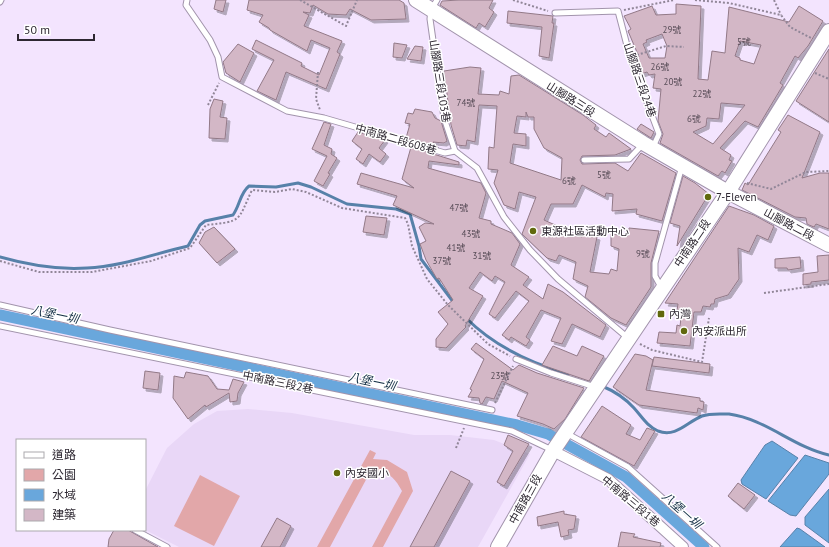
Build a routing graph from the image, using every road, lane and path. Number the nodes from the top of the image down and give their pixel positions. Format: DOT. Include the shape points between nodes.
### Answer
graph roads {
  1 [pos="187,0"];
  2 [pos="300,0"];
  3 [pos="357,0"];
  4 [pos="416,0"];
  5 [pos="513,0"];
  6 [pos="674,0"];
  7 [pos="695,0"];
  8 [pos="774,0"];
  9 [pos="434,5"];
  10 [pos="618,11"];
  11 [pos="555,13"];
  12 [pos="781,15"];
  13 [pos="829,31"];
  14 [pos="821,43"];
  15 [pos="684,47"];
  16 [pos="630,57"];
  17 [pos="318,72"];
  18 [pos="222,77"];
  19 [pos="208,105"];
  20 [pos="324,118"];
  21 [pos="648,146"];
  22 [pos="455,151"];
  23 [pos="584,160"];
  24 [pos="682,165"];
  25 [pos="829,171"];
  26 [pos="736,179"];
  27 [pos="728,192"];
  28 [pos="829,245"];
  29 [pos="0,261"];
  30 [pos="829,284"];
  31 [pos="662,288"];
  32 [pos="764,293"];
  33 [pos="0,305"];
  34 [pos="708,318"];
  35 [pos="0,326"];
  36 [pos="628,339"];
  37 [pos="516,359"];
  38 [pos="595,386"];
  39 [pos="492,410"];
  40 [pos="466,422"];
  41 [pos="566,433"];
  42 [pos="456,448"];
  43 [pos="553,451"];
  44 [pos="137,531"];
  45 [pos="167,547"];
  46 [pos="498,547"];
  47 [pos="683,547"];
  48 [pos="717,547"];
  1 -- 18 [label="lane" via="188,9 210,40 218,57"];
  2 -- 3 [label="path" via="346,26"];
  4 -- 9 [label="main road, 山腳路三段"];
  5 -- 11 [label="path"];
  6 -- 10 [label="path"];
  7 -- 12 [label="path" via="729,2"];
  8 -- 12 [label="path"];
  9 -- 21 [label="main road, 山腳路三段"];
  9 -- 22 [label="lane, 山腳路三段103巷" via="430,19 444,118"];
  10 -- 11 [label="lane"];
  10 -- 16 [label="lane, 山腳路三段24巷"];
  12 -- 14 [label="path" via="790,27"];
  13 -- 14 [label="main road, 中南路二段"];
  14 -- 26 [label="main road, 中南路二段"];
  15 -- 16 [label="path" via="666,46"];
  16 -- 21 [label="lane, 山腳路三段24巷" via="659,134"];
  17 -- 20 [label="path" via="316,99"];
  18 -- 19 [label="path"];
  18 -- 20 [label="lane, 中南路二段608巷" via="287,111"];
  20 -- 22 [label="lane, 中南路二段608巷" via="445,153"];
  21 -- 23 [label="lane" via="629,159"];
  21 -- 24 [label="main road, 山腳路三段"];
  22 -- 36 [label="lane" via="477,168 504,217 530,250 558,279"];
  24 -- 27 [label="main road, 山腳路三段"];
  24 -- 31 [label="lane" via="654,264 655,276"];
  25 -- 26 [label="path" via="806,172 771,189"];
  26 -- 27 [label="main road, 中南路二段"];
  27 -- 28 [label="main road, 山腳路二段"];
  27 -- 31 [label="main road, 中南路二段"];
  29 -- 37 [label="path" via="39,272 85,272 151,261 190,248 206,225 233,222 239,218 252,190 274,192 292,189 306,192 342,208 405,218 412,246 427,279 448,305 488,344"];
  30 -- 32 [label="path"];
  31 -- 36 [label="main road, 中南路二段"];
  33 -- 39 [label="lane"];
  34 -- 36 [label="path" via="702,362 652,350"];
  35 -- 40 [label="lane, 中南路三段2巷"];
  36 -- 38 [label="main road, 中南路二段"];
  37 -- 38 [label="lane" via="550,373"];
  37 -- 39 [label="path"];
  38 -- 41 [label="main road, 中南路二段"];
  40 -- 42 [label="path"];
  40 -- 43 [label="lane, 中南路三段2巷" via="512,431"];
  41 -- 43 [label="main road, 中南路三段"];
  41 -- 48 [label="lane" via="628,467"];
  43 -- 46 [label="main road, 中南路三段"];
  43 -- 47 [label="street, 中南路三段1巷" via="608,479"];
  44 -- 45 [label="lane"];
}
